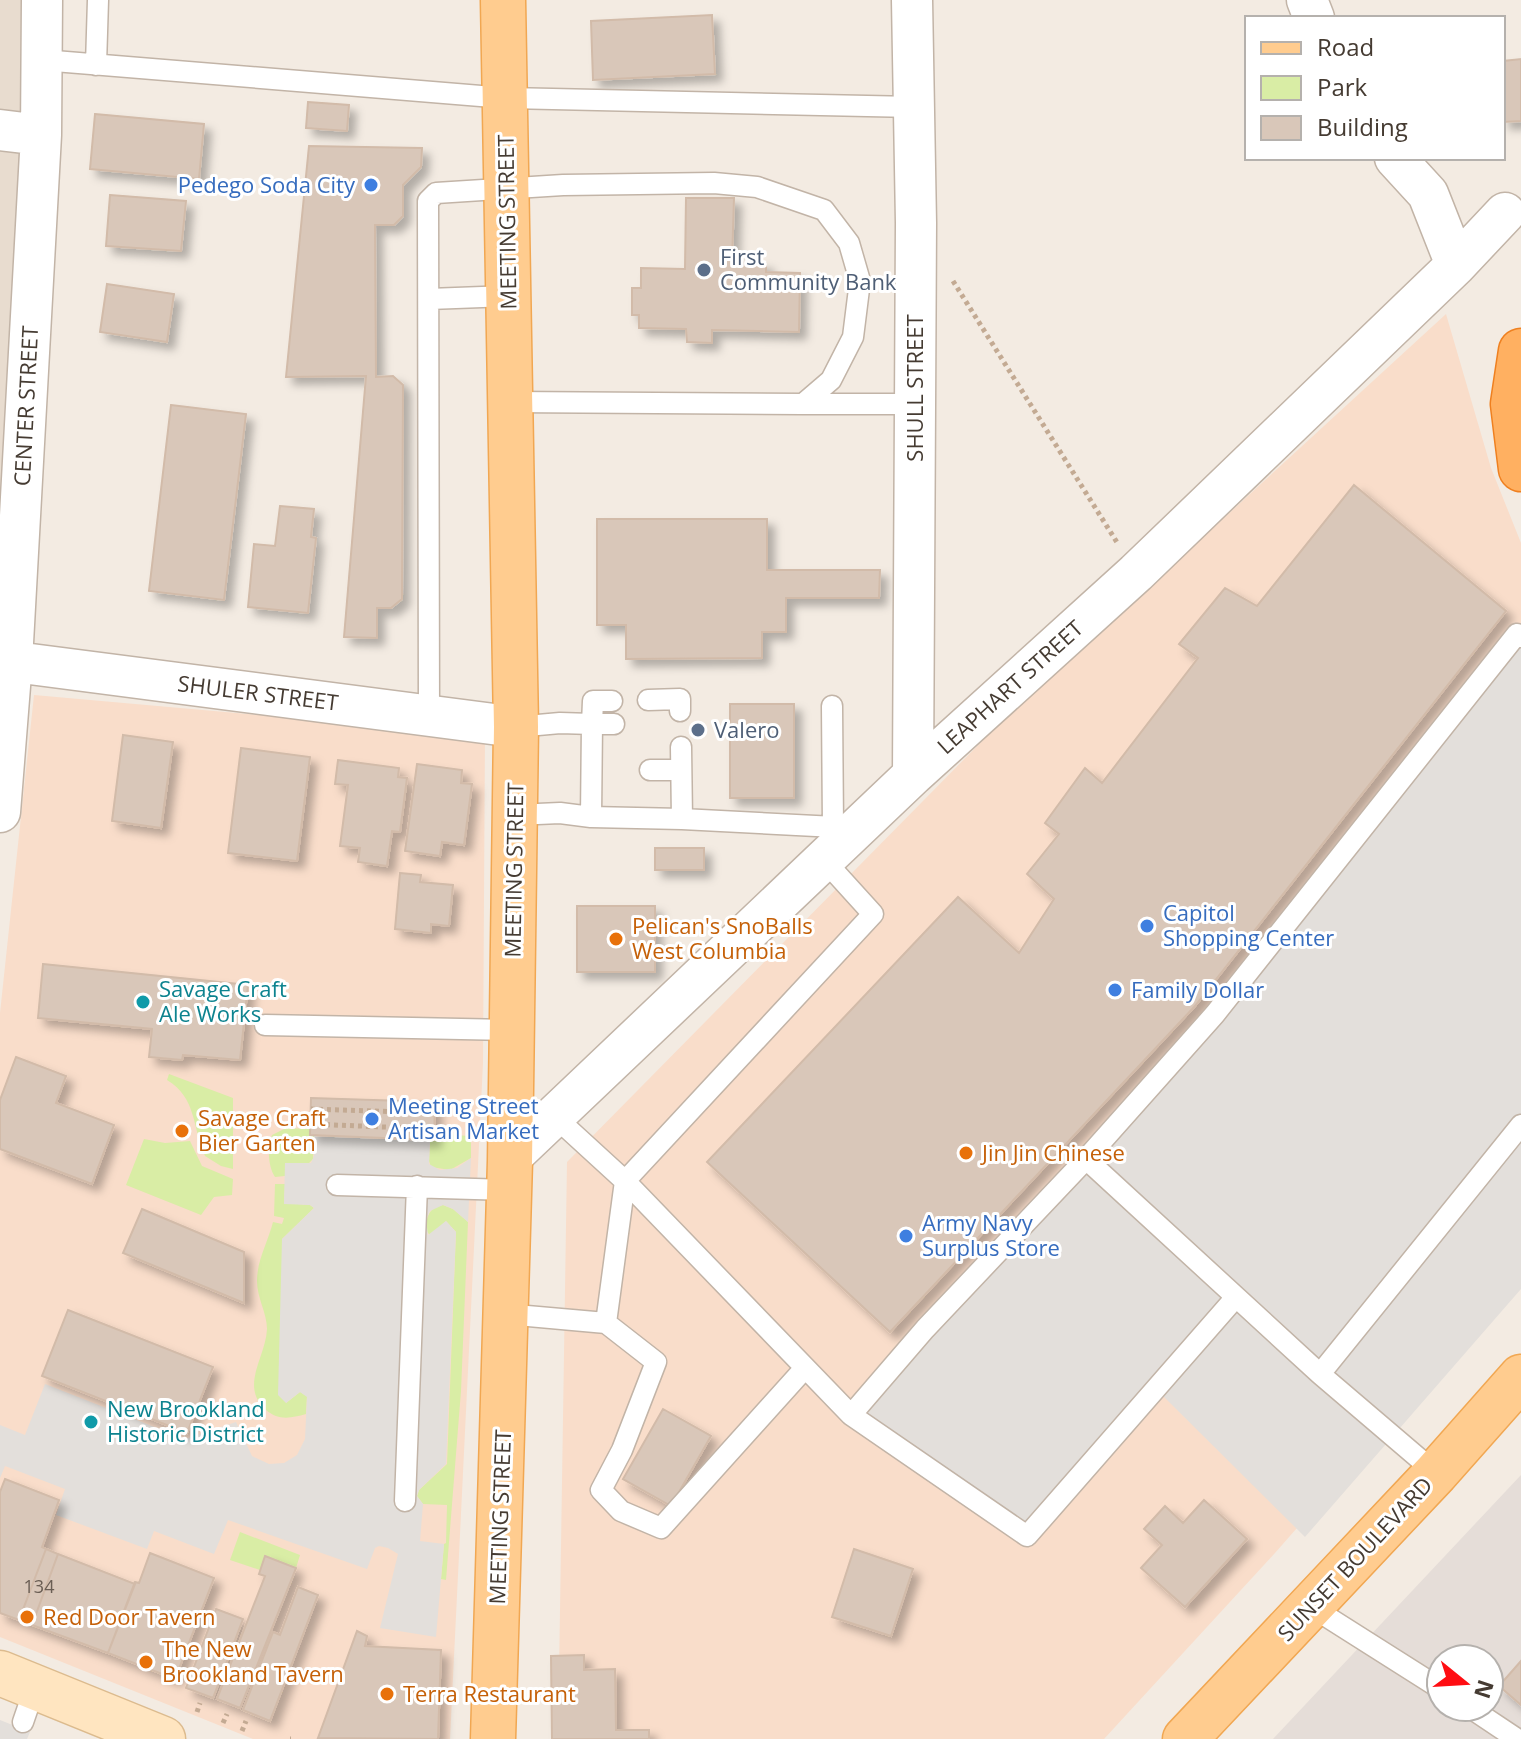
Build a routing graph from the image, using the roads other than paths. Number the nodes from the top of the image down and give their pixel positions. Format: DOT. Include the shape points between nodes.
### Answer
graph roads {
  1 [pos="42,0"];
  2 [pos="98,0"];
  3 [pos="503,0"];
  4 [pos="912,0"];
  5 [pos="42,60"];
  6 [pos="96,65"];
  7 [pos="505,98"];
  8 [pos="914,107"];
  9 [pos="0,130"];
  10 [pos="41,135"];
  11 [pos="1397,160"];
  12 [pos="508,190"];
  13 [pos="1505,213"];
  14 [pos="1456,265"];
  15 [pos="509,296"];
  16 [pos="429,299"];
  17 [pos="1521,351"];
  18 [pos="14,377"];
  19 [pos="510,402"];
  20 [pos="803,404"];
  21 [pos="915,404"];
  22 [pos="1521,469"];
  23 [pos="1521,637"];
  24 [pos="6,660"];
  25 [pos="648,700"];
  26 [pos="612,701"];
  27 [pos="832,706"];
  28 [pos="680,711"];
  29 [pos="429,716"];
  30 [pos="592,724"];
  31 [pos="614,724"];
  32 [pos="516,727"];
  33 [pos="681,747"];
  34 [pos="650,770"];
  35 [pos="681,770"];
  36 [pos="913,775"];
  37 [pos="0,812"];
  38 [pos="515,815"];
  39 [pos="591,817"];
  40 [pos="682,819"];
  41 [pos="838,838"];
  42 [pos="265,1025"];
  43 [pos="512,1030"];
  44 [pos="554,1116"];
  45 [pos="1521,1125"];
  46 [pos="1086,1159"];
  47 [pos="510,1174"];
  48 [pos="625,1181"];
  49 [pos="337,1185"];
  50 [pos="417,1186"];
  51 [pos="1236,1297"];
  52 [pos="506,1314"];
  53 [pos="606,1323"];
  54 [pos="805,1368"];
  55 [pos="1320,1374"];
  56 [pos="1517,1390"];
  57 [pos="851,1415"];
  58 [pos="1436,1473"];
  59 [pos="405,1501"];
  60 [pos="1310,1606"];
  61 [pos="1425,1679"];
  62 [pos="19,1694"];
  63 [pos="1493,1723"];
  64 [pos="143,1735"];
  65 [pos="493,1739"];
  66 [pos="1185,1739"];
  67 [pos="1517,1739"];
  1 -- 5 [label="street, CENTER STREET"];
  2 -- 6 [label="lane"];
  3 -- 7 [label="main road, MEETING STREET"];
  4 -- 8 [label="street, SHULL STREET"];
  5 -- 6 [label="lane"];
  5 -- 10 [label="street, CENTER STREET"];
  6 -- 7 [label="lane"];
  7 -- 8 [label="lane"];
  7 -- 12 [label="main road, MEETING STREET"];
  8 -- 21 [label="street, SHULL STREET"];
  9 -- 10 [label="street"];
  10 -- 18 [label="street, CENTER STREET"];
  11 -- 14 [label="street" via="1428,194"];
  12 -- 15 [label="main road, MEETING STREET"];
  12 -- 16 [label="lane" via="436,193 428,201"];
  12 -- 20 [label="lane" via="714,183 757,187 824,210 849,243 860,281 853,337 831,380"];
  13 -- 14 [label="street, LEAPHART STREET"];
  14 -- 36 [label="street, LEAPHART STREET" via="1136,573"];
  15 -- 16 [label="lane"];
  15 -- 19 [label="main road, MEETING STREET"];
  16 -- 29 [label="lane"];
  17 -- 22 [label="highway" via="1513,404"];
  18 -- 24 [label="street, CENTER STREET"];
  19 -- 20 [label="lane"];
  19 -- 32 [label="main road, MEETING STREET"];
  20 -- 21 [label="lane"];
  21 -- 36 [label="street, SHULL STREET"];
  23 -- 46 [label="lane" via="1517,634 1215,1014"];
  24 -- 29 [label="street, SHULER STREET"];
  24 -- 37 [label="street, CENTER STREET"];
  25 -- 28 [label="lane" via="680,699"];
  26 -- 30 [label="lane" via="593,701"];
  27 -- 41 [label="lane"];
  29 -- 32 [label="street, SHULER STREET"];
  30 -- 31 [label="lane"];
  30 -- 32 [label="lane"];
  30 -- 39 [label="lane" via="602,771"];
  32 -- 38 [label="main road, MEETING STREET"];
  33 -- 35 [label="lane"];
  34 -- 35 [label="lane"];
  35 -- 40 [label="lane"];
  36 -- 41 [label="street, LEAPHART STREET"];
  38 -- 39 [label="lane"];
  38 -- 43 [label="main road, MEETING STREET"];
  39 -- 40 [label="lane"];
  40 -- 41 [label="lane"];
  41 -- 44 [label="street, LEAPHART STREET"];
  41 -- 48 [label="lane" via="873,914"];
  42 -- 43 [label="lane"];
  43 -- 47 [label="main road, MEETING STREET"];
  44 -- 47 [label="street, LEAPHART STREET"];
  44 -- 48 [label="lane"];
  45 -- 55 [label="lane"];
  46 -- 51 [label="lane"];
  46 -- 57 [label="lane"];
  47 -- 50 [label="lane"];
  47 -- 52 [label="main road, MEETING STREET"];
  48 -- 53 [label="lane"];
  48 -- 54 [label="lane"];
  49 -- 50 [label="lane"];
  50 -- 59 [label="lane"];
  51 -- 55 [label="lane"];
  51 -- 57 [label="lane" via="1027,1536"];
  52 -- 53 [label="lane"];
  52 -- 65 [label="main road, MEETING STREET"];
  53 -- 54 [label="lane" via="656,1362 601,1490 621,1511 661,1528"];
  54 -- 57 [label="lane"];
  55 -- 58 [label="lane"];
  56 -- 58 [label="main road, SUNSET BOULEVARD"];
  58 -- 60 [label="main road, SUNSET BOULEVARD"];
  60 -- 61 [label="lane"];
  60 -- 66 [label="main road, SUNSET BOULEVARD"];
  62 -- 64 [label="main road"];
  63 -- 67 [label="lane"];
}
